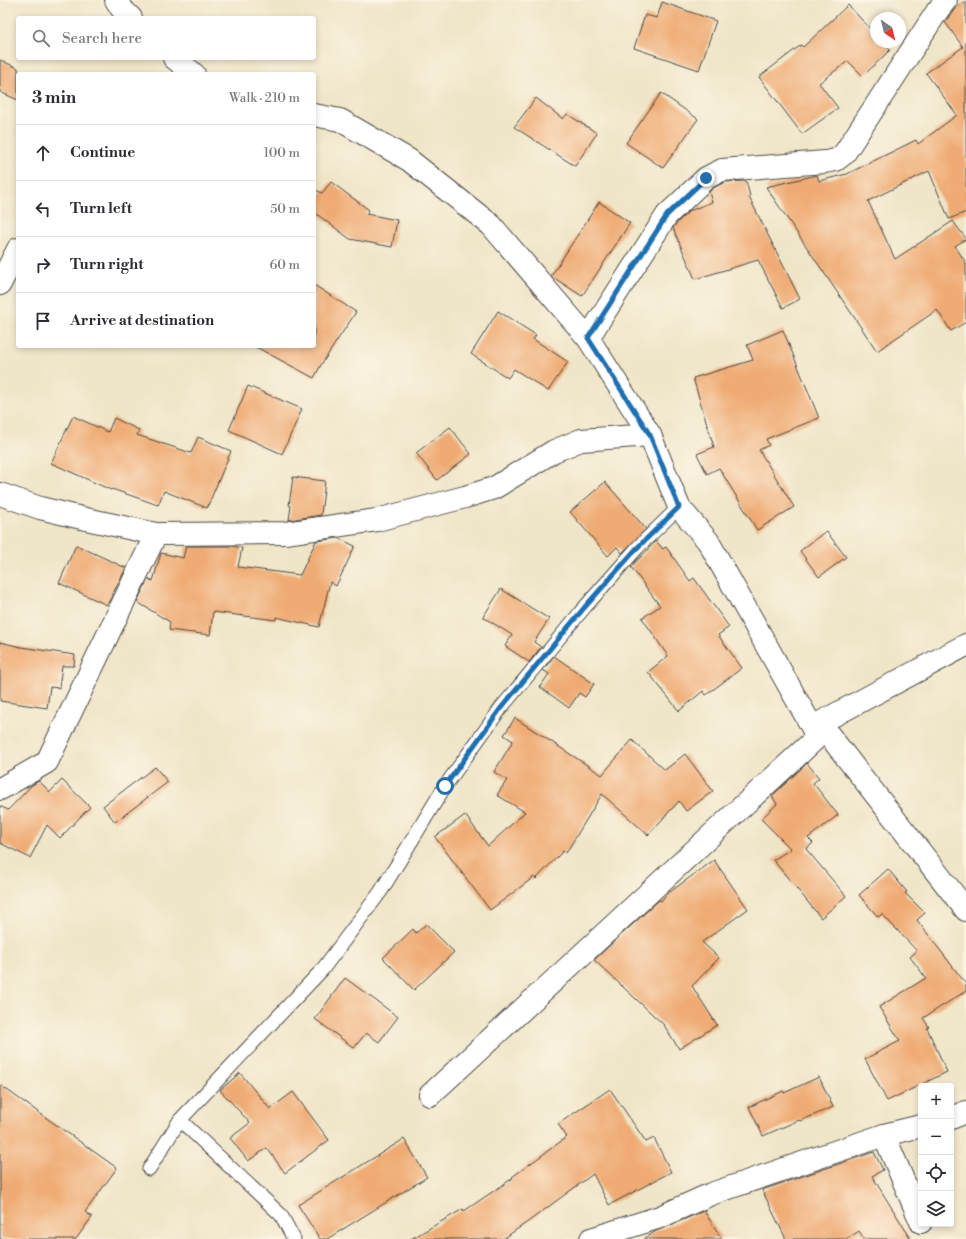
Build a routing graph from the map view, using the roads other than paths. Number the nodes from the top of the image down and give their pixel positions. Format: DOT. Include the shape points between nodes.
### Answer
graph roads {
  1 [pos="116,0"];
  2 [pos="946,0"];
  3 [pos="129,16"];
  4 [pos="176,60"];
  5 [pos="192,72"];
  6 [pos="316,115"];
  7 [pos="16,254"];
  8 [pos="0,284"];
  9 [pos="588,338"];
  10 [pos="650,435"];
  11 [pos="0,494"];
  12 [pos="679,507"];
  13 [pos="156,534"];
  14 [pos="966,645"];
  15 [pos="818,729"];
  16 [pos="0,789"];
  17 [pos="966,910"];
  18 [pos="430,1095"];
  19 [pos="966,1112"];
  20 [pos="954,1117"];
  21 [pos="180,1120"];
  22 [pos="918,1127"];
  23 [pos="884,1135"];
  24 [pos="149,1169"];
  25 [pos="918,1216"];
  26 [pos="923,1227"];
  27 [pos="294,1239"];
  28 [pos="591,1239"];
  29 [pos="924,1239"];
  1 -- 3 [label="street"];
  2 -- 9 [label="street" via="844,154 836,160 825,162 722,170 706,178 667,215"];
  4 -- 5 [label="street"];
  6 -- 9 [label="street" via="340,120 409,160 491,225"];
  7 -- 8 [label="street"];
  9 -- 10 [label="street"];
  10 -- 12 [label="street"];
  10 -- 13 [label="street" via="581,440 554,451 494,488 377,520 285,534"];
  11 -- 13 [label="street" via="40,508"];
  12 -- 15 [label="street" via="708,540"];
  12 -- 21 [label="lane" via="637,548 501,708 445,786 381,891 322,970"];
  13 -- 16 [label="street" via="47,762"];
  14 -- 15 [label="street"];
  15 -- 17 [label="street"];
  15 -- 18 [label="street"];
  19 -- 20 [label="street"];
  21 -- 24 [label="lane"];
  21 -- 27 [label="lane" via="281,1215"];
  22 -- 23 [label="street"];
  23 -- 25 [label="street"];
  23 -- 28 [label="street" via="711,1194 660,1217"];
  26 -- 29 [label="street"];
}
